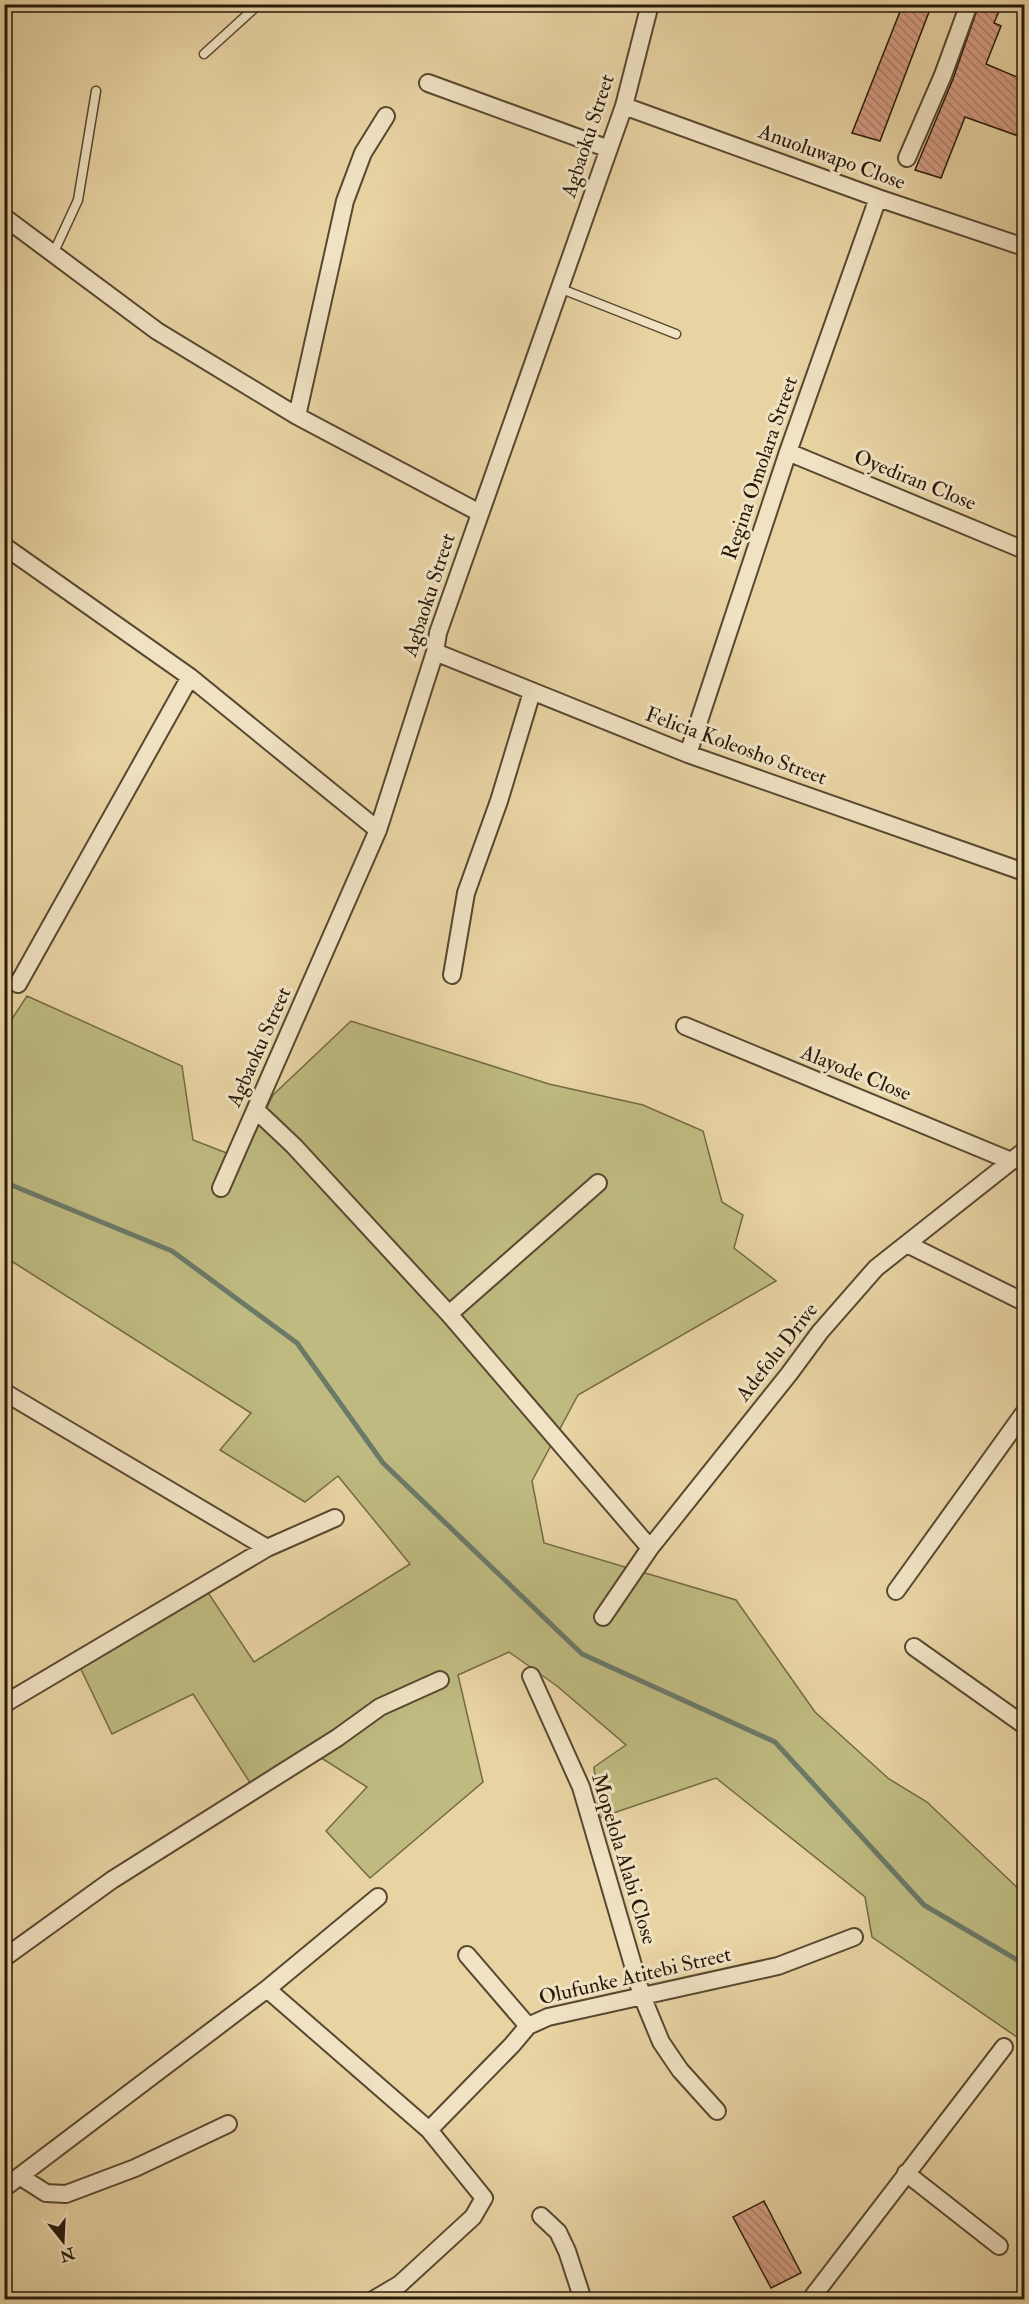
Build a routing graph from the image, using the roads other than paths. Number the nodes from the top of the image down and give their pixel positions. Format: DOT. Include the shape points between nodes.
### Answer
graph roads {
  1 [pos="259,4"];
  2 [pos="650,4"];
  3 [pos="969,4"];
  4 [pos="204,54"];
  5 [pos="428,83"];
  6 [pos="96,91"];
  7 [pos="624,106"];
  8 [pos="386,116"];
  9 [pos="609,149"];
  10 [pos="907,158"];
  11 [pos="878,198"];
  12 [pos="4,217"];
  13 [pos="1024,248"];
  14 [pos="53,254"];
  15 [pos="559,288"];
  16 [pos="676,334"];
  17 [pos="297,416"];
  18 [pos="788,452"];
  19 [pos="480,513"];
  20 [pos="4,546"];
  21 [pos="1024,550"];
  22 [pos="435,652"];
  23 [pos="190,677"];
  24 [pos="532,692"];
  25 [pos="688,754"];
  26 [pos="378,830"];
  27 [pos="1024,872"];
  28 [pos="452,975"];
  29 [pos="18,984"];
  30 [pos="685,1026"];
  31 [pos="256,1110"];
  32 [pos="1018,1156"];
  33 [pos="598,1183"];
  34 [pos="221,1188"];
  35 [pos="907,1244"];
  36 [pos="1024,1302"];
  37 [pos="449,1314"];
  38 [pos="4,1392"];
  39 [pos="1024,1413"];
  40 [pos="335,1518"];
  41 [pos="267,1548"];
  42 [pos="650,1548"];
  43 [pos="896,1590"];
  44 [pos="603,1617"];
  45 [pos="914,1647"];
  46 [pos="531,1676"];
  47 [pos="440,1680"];
  48 [pos="4,1704"];
  49 [pos="1024,1725"];
  50 [pos="378,1897"];
  51 [pos="854,1937"];
  52 [pos="468,1955"];
  53 [pos="4,1958"];
  54 [pos="267,1989"];
  55 [pos="642,1996"];
  56 [pos="528,2026"];
  57 [pos="1004,2047"];
  58 [pos="717,2111"];
  59 [pos="228,2124"];
  60 [pos="429,2130"];
  61 [pos="906,2174"];
  62 [pos="21,2177"];
  63 [pos="4,2188"];
  64 [pos="541,2216"];
  65 [pos="999,2246"];
  66 [pos="373,2300"];
  67 [pos="583,2300"];
  68 [pos="810,2300"];
  1 -- 4 [label="lane"];
  2 -- 7 [label="street, Agbaoku Street"];
  3 -- 10 [label="street"];
  5 -- 9 [label="street"];
  6 -- 14 [label="lane" via="78,200"];
  7 -- 9 [label="street, Agbaoku Street"];
  7 -- 11 [label="street, Anuoluwapo Close"];
  8 -- 17 [label="street" via="363,153 345,201"];
  9 -- 15 [label="street, Agbaoku Street"];
  11 -- 13 [label="street, Anuoluwapo Close"];
  11 -- 18 [label="street, Regina Omolara Street"];
  12 -- 14 [label="street"];
  14 -- 17 [label="street" via="157,331"];
  15 -- 16 [label="lane"];
  15 -- 19 [label="street, Agbaoku Street"];
  17 -- 19 [label="street"];
  18 -- 21 [label="street, Oyediran Close"];
  18 -- 25 [label="street, Regina Omolara Street"];
  19 -- 22 [label="street, Agbaoku Street"];
  20 -- 23 [label="street"];
  22 -- 24 [label="street, Felicia Koleosho Street"];
  22 -- 26 [label="street, Agbaoku Street"];
  23 -- 26 [label="street"];
  23 -- 29 [label="street"];
  24 -- 25 [label="street, Felicia Koleosho Street"];
  24 -- 28 [label="street" via="466,893"];
  25 -- 27 [label="street, Felicia Koleosho Street"];
  26 -- 31 [label="street, Agbaoku Street"];
  30 -- 32 [label="street, Alayode Close"];
  31 -- 34 [label="street, Agbaoku Street"];
  31 -- 37 [label="street"];
  32 -- 35 [label="street, Adefolu Drive"];
  33 -- 37 [label="street"];
  35 -- 36 [label="street"];
  35 -- 42 [label="street, Adefolu Drive" via="876,1268 820,1332"];
  37 -- 42 [label="street"];
  38 -- 41 [label="street"];
  39 -- 43 [label="street"];
  40 -- 41 [label="street"];
  41 -- 48 [label="street"];
  42 -- 44 [label="street, Adefolu Drive"];
  45 -- 49 [label="street"];
  46 -- 55 [label="street, Mopelola Alabi Close" via="581,1787"];
  47 -- 53 [label="street" via="380,1707 112,1880"];
  50 -- 54 [label="street"];
  51 -- 55 [label="street, Olufunke Atitebi Street" via="778,1966"];
  52 -- 56 [label="street"];
  54 -- 60 [label="street"];
  54 -- 62 [label="street"];
  55 -- 56 [label="street, Olufunke Atitebi Street" via="548,2017"];
  55 -- 58 [label="street, Mopelola Alabi Close" via="661,2042"];
  56 -- 60 [label="street, Olufunke Atitebi Street"];
  57 -- 61 [label="street"];
  59 -- 62 [label="street" via="135,2168 66,2194 46,2193"];
  60 -- 66 [label="street" via="484,2198 473,2217 400,2284"];
  61 -- 65 [label="street"];
  61 -- 68 [label="street"];
  62 -- 63 [label="street"];
  64 -- 67 [label="street" via="558,2232"];
}
